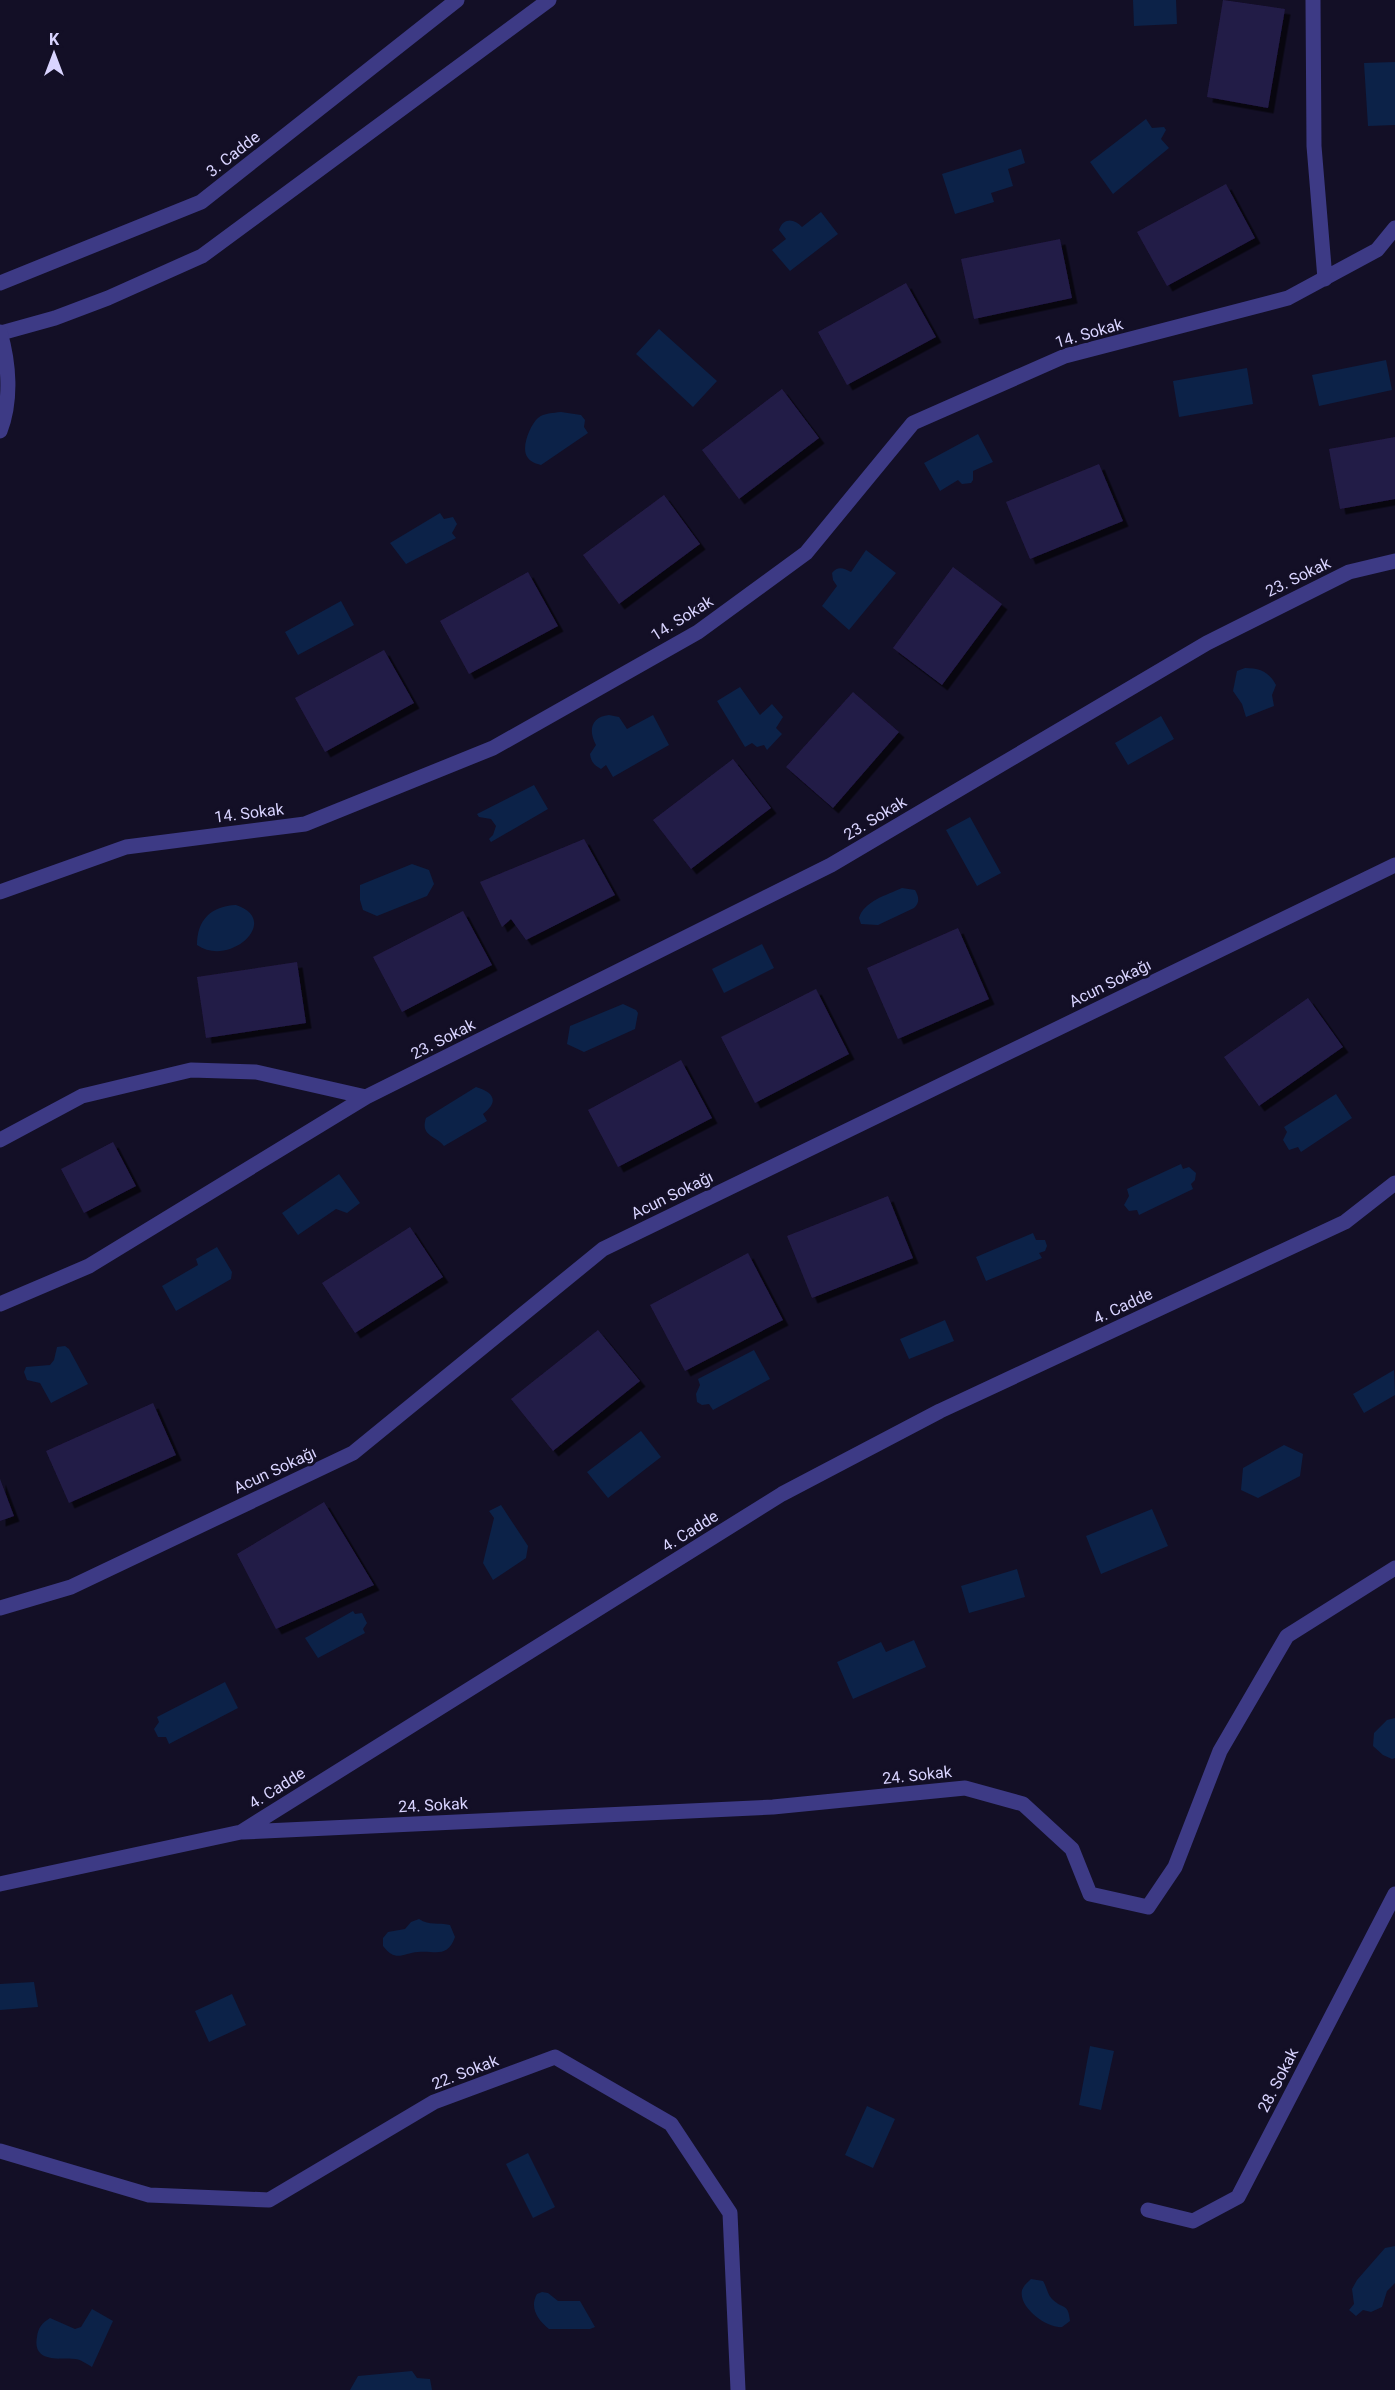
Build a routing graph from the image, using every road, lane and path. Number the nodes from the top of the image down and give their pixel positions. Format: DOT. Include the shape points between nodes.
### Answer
graph roads {
  1 [pos="457,0"];
  2 [pos="549,0"];
  3 [pos="1313,0"];
  4 [pos="1395,228"];
  5 [pos="1325,279"];
  6 [pos="0,283"];
  7 [pos="0,332"];
  8 [pos="0,431"];
  9 [pos="1395,561"];
  10 [pos="1395,865"];
  11 [pos="0,892"];
  12 [pos="366,1097"];
  13 [pos="0,1140"];
  14 [pos="1395,1183"];
  15 [pos="0,1304"];
  16 [pos="1395,1568"];
  17 [pos="0,1608"];
  18 [pos="241,1832"];
  19 [pos="0,1884"];
  20 [pos="1395,1894"];
  21 [pos="0,2151"];
  22 [pos="1148,2210"];
  23 [pos="738,2390"];
  1 -- 6 [label="street, 3. Cadde" via="201,202"];
  2 -- 7 [label="street" via="202,256 55,318"];
  3 -- 5 [label="street" via="1314,146"];
  4 -- 5 [label="street, 14. Sokak" via="1377,250"];
  5 -- 11 [label="street, 14. Sokak" via="1288,298 1065,356 913,423 806,552 698,632 493,748 305,824 126,846"];
  7 -- 8 [label="street" via="9,374 5,419"];
  9 -- 12 [label="street, 23. Sokak" via="1349,572 1207,643 831,865"];
  10 -- 17 [label="street, Acun Sokağı" via="603,1249 353,1453 72,1587"];
  12 -- 13 [label="street" via="256,1072 191,1070 82,1096"];
  12 -- 15 [label="street, 23. Sokak" via="89,1266"];
  14 -- 18 [label="street, 4. Cadde" via="1345,1222 940,1411 782,1494"];
  16 -- 18 [label="street, 24. Sokak" via="1287,1635 1220,1751 1175,1867 1148,1907 1090,1894 1072,1849 1023,1804 965,1788 773,1807"];
  18 -- 19 [label="street, 4. Cadde"];
  20 -- 22 [label="street, 28. Sokak" via="1238,2197 1193,2221"];
  21 -- 23 [label="street, 22. Sokak" via="148,2195 269,2200 434,2102 555,2057 671,2124 730,2213"];
}
